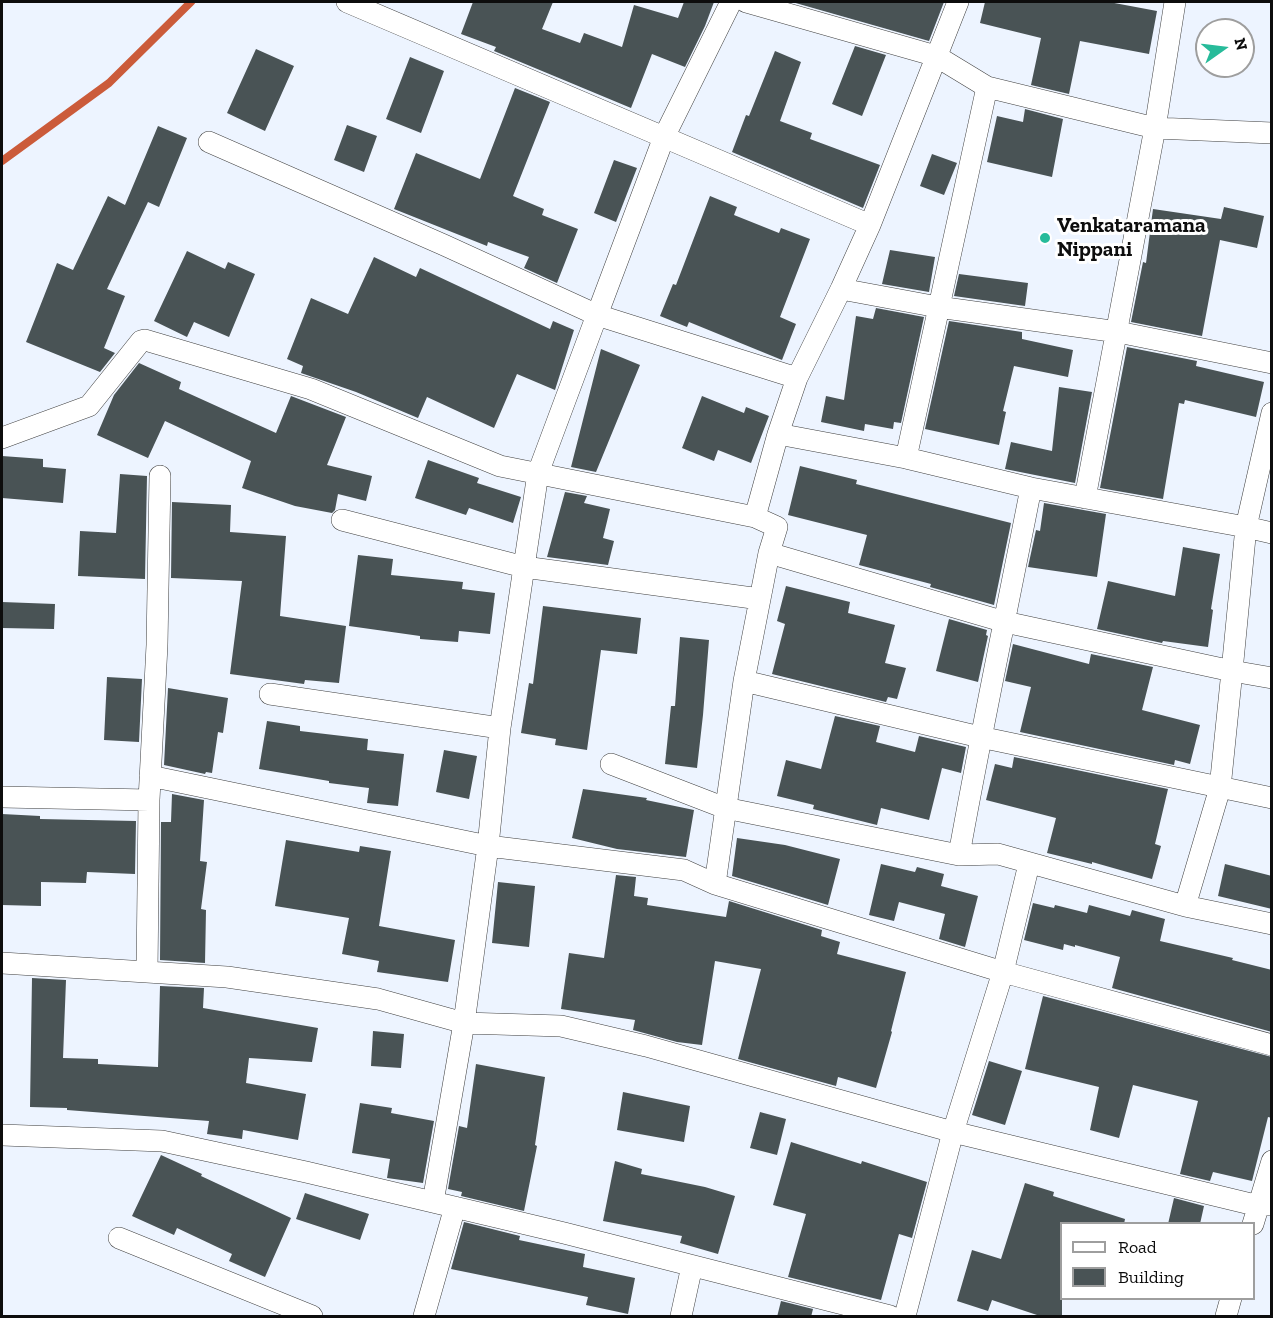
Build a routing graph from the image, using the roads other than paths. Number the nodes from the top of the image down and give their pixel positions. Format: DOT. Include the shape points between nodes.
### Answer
graph roads {
  1 [pos="347,2"];
  2 [pos="731,2"];
  3 [pos="746,2"];
  4 [pos="958,2"];
  5 [pos="1175,2"];
  6 [pos="936,56"];
  7 [pos="987,87"];
  8 [pos="1155,128"];
  9 [pos="1272,134"];
  10 [pos="664,137"];
  11 [pos="209,142"];
  12 [pos="870,225"];
  13 [pos="841,289"];
  14 [pos="938,307"];
  15 [pos="597,315"];
  16 [pos="1118,332"];
  17 [pos="1272,363"];
  18 [pos="797,378"];
  19 [pos="1272,413"];
  20 [pos="778,434"];
  21 [pos="2,438"];
  22 [pos="906,458"];
  23 [pos="538,473"];
  24 [pos="160,476"];
  25 [pos="1030,488"];
  26 [pos="1085,498"];
  27 [pos="755,517"];
  28 [pos="342,520"];
  29 [pos="1246,527"];
  30 [pos="1272,533"];
  31 [pos="769,553"];
  32 [pos="524,567"];
  33 [pos="760,599"];
  34 [pos="1005,622"];
  35 [pos="1232,671"];
  36 [pos="1272,678"];
  37 [pos="744,681"];
  38 [pos="270,694"];
  39 [pos="500,728"];
  40 [pos="980,736"];
  41 [pos="611,764"];
  42 [pos="150,776"];
  43 [pos="1220,788"];
  44 [pos="2,796"];
  45 [pos="1272,798"];
  46 [pos="149,800"];
  47 [pos="724,808"];
  48 [pos="488,846"];
  49 [pos="959,855"];
  50 [pos="1029,864"];
  51 [pos="715,884"];
  52 [pos="1185,906"];
  53 [pos="1272,924"];
  54 [pos="2,963"];
  55 [pos="147,972"];
  56 [pos="1003,972"];
  57 [pos="464,1023"];
  58 [pos="1272,1045"];
  59 [pos="953,1132"];
  60 [pos="2,1135"];
  61 [pos="1272,1161"];
  62 [pos="433,1202"];
  63 [pos="454,1207"];
  64 [pos="1261,1211"];
  65 [pos="119,1238"];
  66 [pos="692,1266"];
  67 [pos="1231,1300"];
  68 [pos="312,1317"];
  69 [pos="424,1317"];
  70 [pos="681,1317"];
  71 [pos="890,1317"];
  72 [pos="905,1317"];
  73 [pos="1226,1317"];
  1 -- 10 [label="street"];
  2 -- 10 [label="street"];
  3 -- 6 [label="street"];
  4 -- 6 [label="street"];
  5 -- 8 [label="street"];
  6 -- 7 [label="street"];
  6 -- 12 [label="street"];
  7 -- 8 [label="street"];
  7 -- 14 [label="street"];
  8 -- 9 [label="street"];
  8 -- 16 [label="street"];
  10 -- 12 [label="street"];
  10 -- 15 [label="street"];
  11 -- 15 [label="street"];
  12 -- 13 [label="street"];
  13 -- 14 [label="street"];
  13 -- 18 [label="street"];
  14 -- 16 [label="street"];
  14 -- 22 [label="street"];
  15 -- 18 [label="street"];
  15 -- 23 [label="street"];
  16 -- 17 [label="street"];
  16 -- 26 [label="street"];
  18 -- 20 [label="street"];
  19 -- 29 [label="street"];
  20 -- 22 [label="street"];
  20 -- 27 [label="street"];
  21 -- 23 [label="street" via="89,406 145,339 311,388 501,466"];
  22 -- 25 [label="street"];
  23 -- 27 [label="street"];
  23 -- 32 [label="street"];
  24 -- 42 [label="street"];
  25 -- 26 [label="street"];
  25 -- 34 [label="street"];
  26 -- 29 [label="street"];
  27 -- 31 [label="street" via="777,527"];
  28 -- 32 [label="street"];
  29 -- 30 [label="street"];
  29 -- 35 [label="street"];
  31 -- 33 [label="street"];
  31 -- 34 [label="street"];
  32 -- 33 [label="street"];
  32 -- 39 [label="street"];
  33 -- 37 [label="street"];
  34 -- 35 [label="street"];
  34 -- 40 [label="street"];
  35 -- 36 [label="street"];
  35 -- 43 [label="street"];
  37 -- 40 [label="street"];
  37 -- 47 [label="street"];
  38 -- 39 [label="street"];
  39 -- 48 [label="street"];
  40 -- 43 [label="street"];
  40 -- 49 [label="street"];
  41 -- 47 [label="street"];
  42 -- 46 [label="street"];
  42 -- 48 [label="street"];
  43 -- 45 [label="street"];
  43 -- 52 [label="street"];
  44 -- 46 [label="street"];
  46 -- 55 [label="street"];
  47 -- 49 [label="street"];
  47 -- 51 [label="street"];
  48 -- 51 [label="street" via="684,870"];
  48 -- 57 [label="street"];
  49 -- 50 [label="street" via="998,854"];
  50 -- 52 [label="street"];
  50 -- 56 [label="street"];
  51 -- 56 [label="street"];
  52 -- 53 [label="street"];
  54 -- 55 [label="street"];
  55 -- 57 [label="street" via="227,977 378,999"];
  56 -- 58 [label="street"];
  56 -- 59 [label="street"];
  57 -- 59 [label="street" via="561,1026"];
  57 -- 62 [label="street"];
  59 -- 64 [label="street"];
  59 -- 72 [label="street"];
  60 -- 62 [label="street" via="162,1141"];
  61 -- 64 [label="street"];
  62 -- 63 [label="street"];
  63 -- 66 [label="street"];
  63 -- 69 [label="street"];
  65 -- 68 [label="street"];
  66 -- 70 [label="street"];
  66 -- 71 [label="street"];
  67 -- 73 [label="street"];
}
